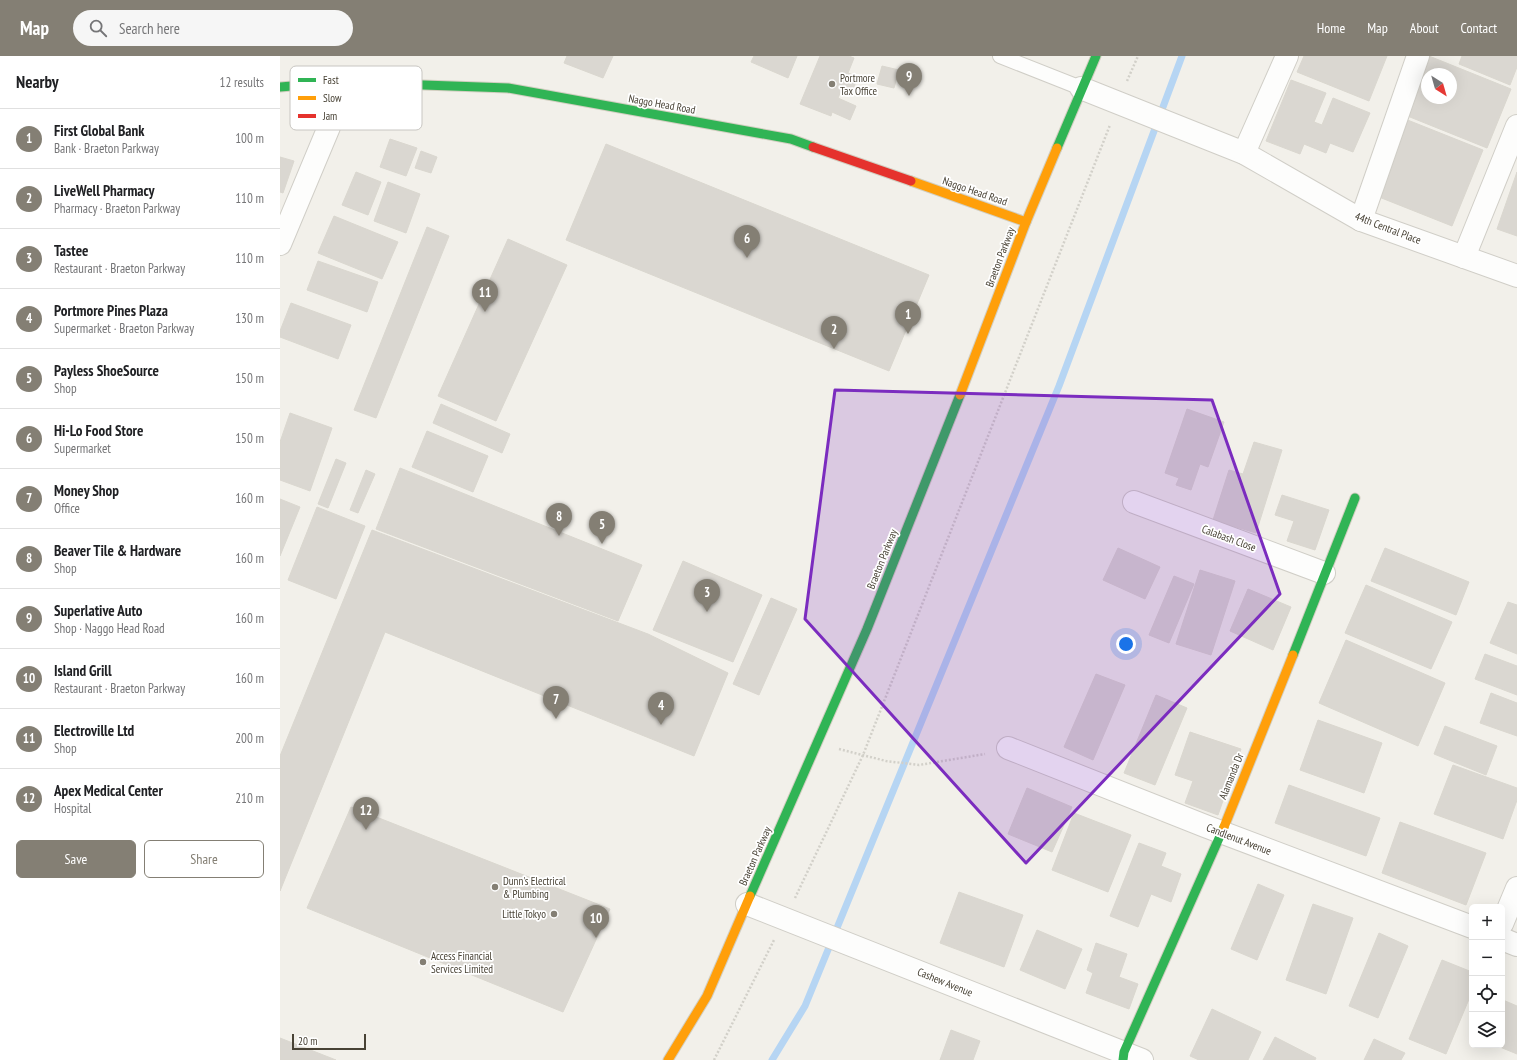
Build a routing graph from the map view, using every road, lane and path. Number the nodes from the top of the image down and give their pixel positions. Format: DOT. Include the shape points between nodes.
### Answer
graph roads {
  1 [pos="1000,56"];
  2 [pos="1096,56"];
  3 [pos="1138,56"];
  4 [pos="1287,56"];
  5 [pos="1418,56"];
  6 [pos="422,85"];
  7 [pos="290,86"];
  8 [pos="280,87"];
  9 [pos="1081,88"];
  10 [pos="1118,103"];
  11 [pos="1517,126"];
  12 [pos="328,130"];
  13 [pos="1235,149"];
  14 [pos="1361,220"];
  15 [pos="1026,222"];
  16 [pos="280,244"];
  17 [pos="1464,257"];
  18 [pos="1517,276"];
  19 [pos="1355,498"];
  20 [pos="1134,502"];
  21 [pos="1324,573"];
  22 [pos="817,744"];
  23 [pos="1008,748"];
  24 [pos="863,755"];
  25 [pos="1222,832"];
  26 [pos="1517,888"];
  27 [pos="747,904"];
  28 [pos="1505,917"];
  29 [pos="784,919"];
  30 [pos="1469,926"];
  31 [pos="1504,940"];
  32 [pos="1517,945"];
  33 [pos="1130,1057"];
  34 [pos="668,1060"];
  35 [pos="714,1060"];
  1 -- 9 [label="lane"];
  2 -- 9 [label="main road, Braeton Parkway"];
  3 -- 10 [label="path"];
  4 -- 13 [label="street"];
  5 -- 14 [label="street"];
  6 -- 15 [label="main road, Naggo Head Road" via="508,88 791,139"];
  7 -- 8 [label="main road, Naggo Head Road"];
  9 -- 10 [label="street, 44th Central Place"];
  9 -- 15 [label="main road, Braeton Parkway"];
  10 -- 13 [label="street, 44th Central Place"];
  10 -- 24 [label="path"];
  11 -- 17 [label="street"];
  12 -- 16 [label="street"];
  13 -- 14 [label="street, 44th Central Place"];
  14 -- 17 [label="street, 44th Central Place"];
  15 -- 22 [label="main road, Braeton Parkway" via="916,509"];
  17 -- 18 [label="street, 44th Central Place"];
  19 -- 21 [label="main road, Alamanda Dr"];
  20 -- 21 [label="street, Calabash Close"];
  21 -- 25 [label="main road, Alamanda Dr"];
  22 -- 24 [label="path"];
  22 -- 27 [label="main road, Braeton Parkway"];
  23 -- 24 [label="path" via="967,758 919,765"];
  23 -- 25 [label="street, Candlenut Avenue"];
  24 -- 29 [label="path"];
  25 -- 30 [label="street, Candlenut Avenue"];
  25 -- 33 [label="main road, Alamanda Dr"];
  26 -- 28 [label="street"];
  27 -- 29 [label="street, Cashew Avenue"];
  27 -- 34 [label="main road, Braeton Parkway" via="707,996"];
  29 -- 33 [label="street, Cashew Avenue"];
  29 -- 35 [label="path"];
  31 -- 32 [label="street"];
}
